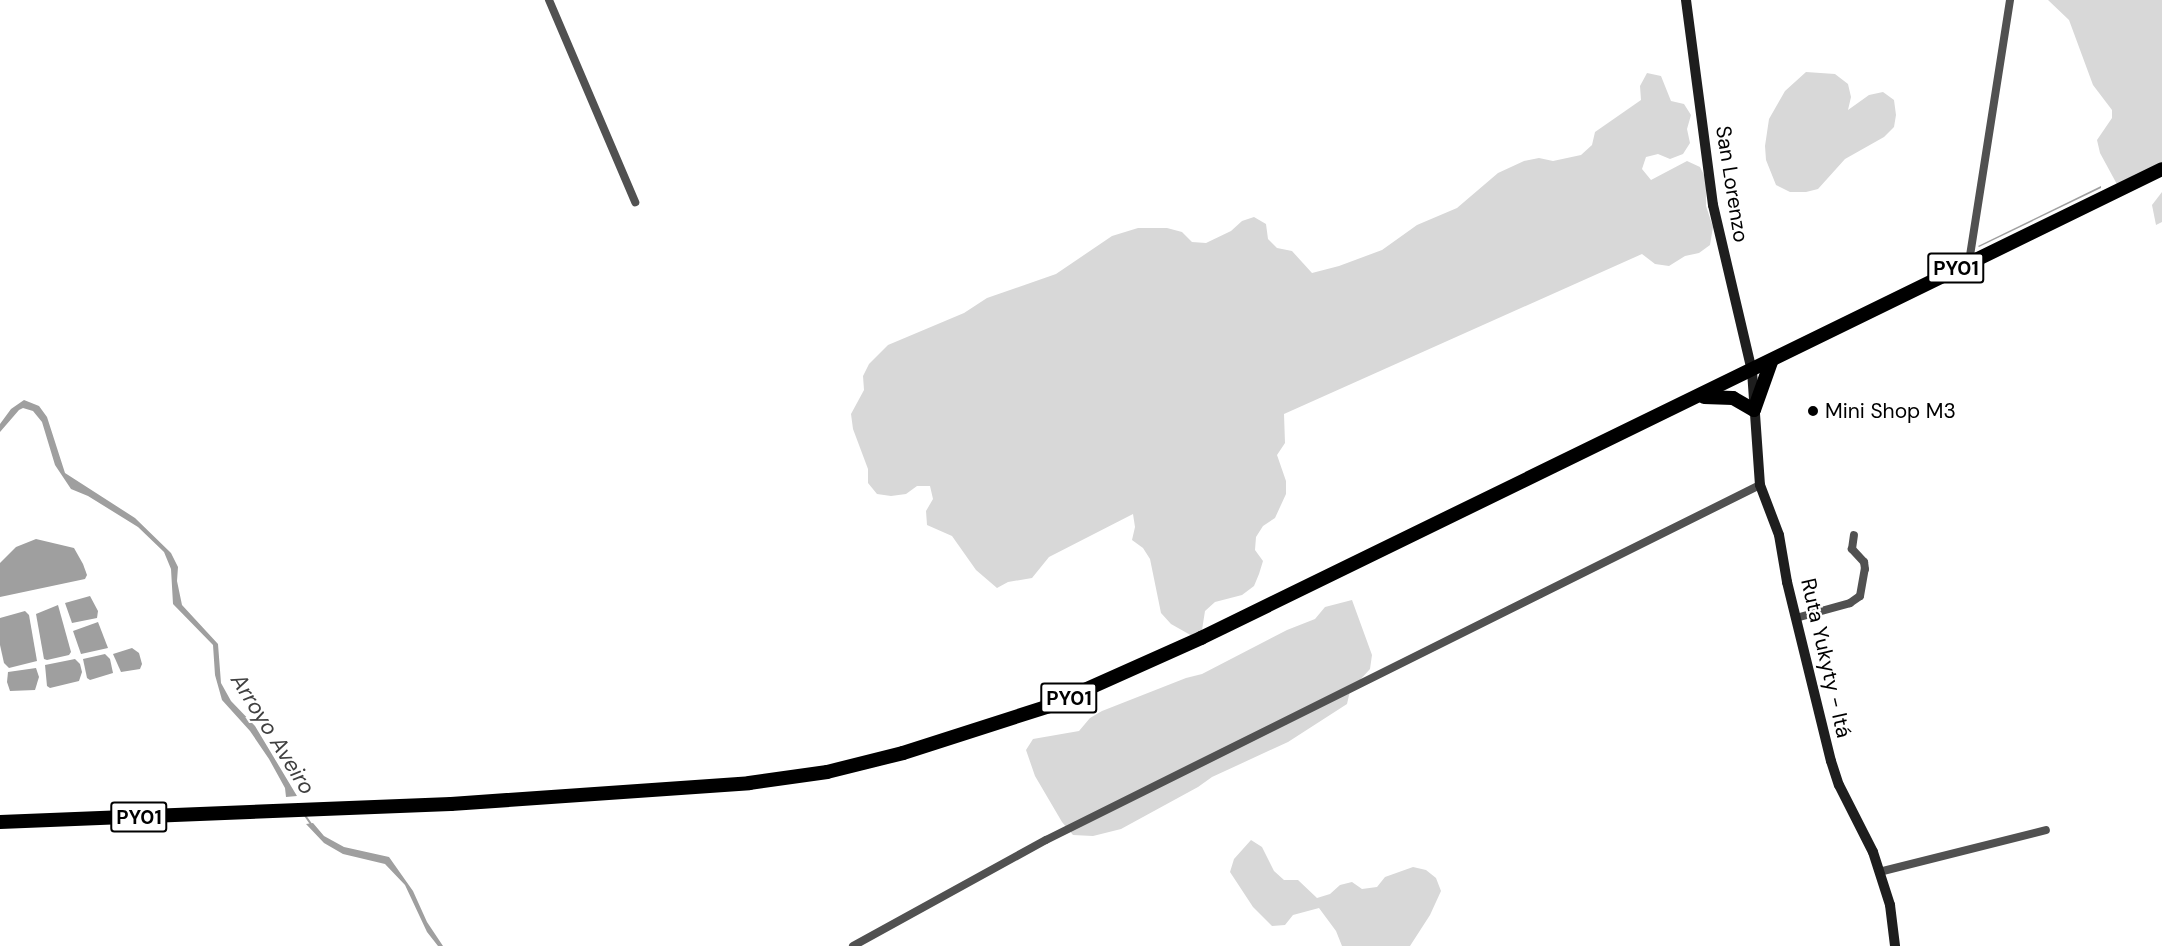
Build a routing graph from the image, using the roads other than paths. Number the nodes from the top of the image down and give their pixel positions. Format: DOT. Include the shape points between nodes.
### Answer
graph roads {
  1 [pos="549,0"];
  2 [pos="1686,0"];
  3 [pos="2010,0"];
  4 [pos="2162,169"];
  5 [pos="635,202"];
  6 [pos="1969,262"];
  7 [pos="1771,362"];
  8 [pos="1752,371"];
  9 [pos="1698,397"];
  10 [pos="1754,410"];
  11 [pos="1760,485"];
  12 [pos="1854,535"];
  13 [pos="1796,618"];
  14 [pos="0,822"];
  15 [pos="2046,830"];
  16 [pos="1879,872"];
  17 [pos="853,946"];
  18 [pos="1895,946"];
  1 -- 5 [label="street"];
  2 -- 8 [label="main road, San Lorenzo" via="1713,205"];
  3 -- 6 [label="street"];
  4 -- 6 [label="highway, PY01"];
  6 -- 7 [label="highway, PY01"];
  7 -- 8 [label="highway, PY01"];
  7 -- 10 [label="highway"];
  8 -- 9 [label="highway, PY01"];
  8 -- 10 [label="main road, Ruta Yukyty - Itá"];
  9 -- 10 [label="highway" via="1733,398"];
  9 -- 14 [label="highway, PY01" via="1101,684 1001,723 903,753 827,772 749,783 451,804"];
  10 -- 11 [label="main road, Ruta Yukyty - Itá"];
  11 -- 13 [label="main road, Ruta Yukyty - Itá" via="1779,535"];
  11 -- 17 [label="street" via="1046,840"];
  12 -- 13 [label="street" via="1852,549 1865,569 1860,596 1850,603"];
  13 -- 16 [label="main road, Ruta Yukyty - Itá" via="1839,785"];
  15 -- 16 [label="street"];
  16 -- 18 [label="main road, Ruta Yukyty - Itá" via="1890,905"];
}
